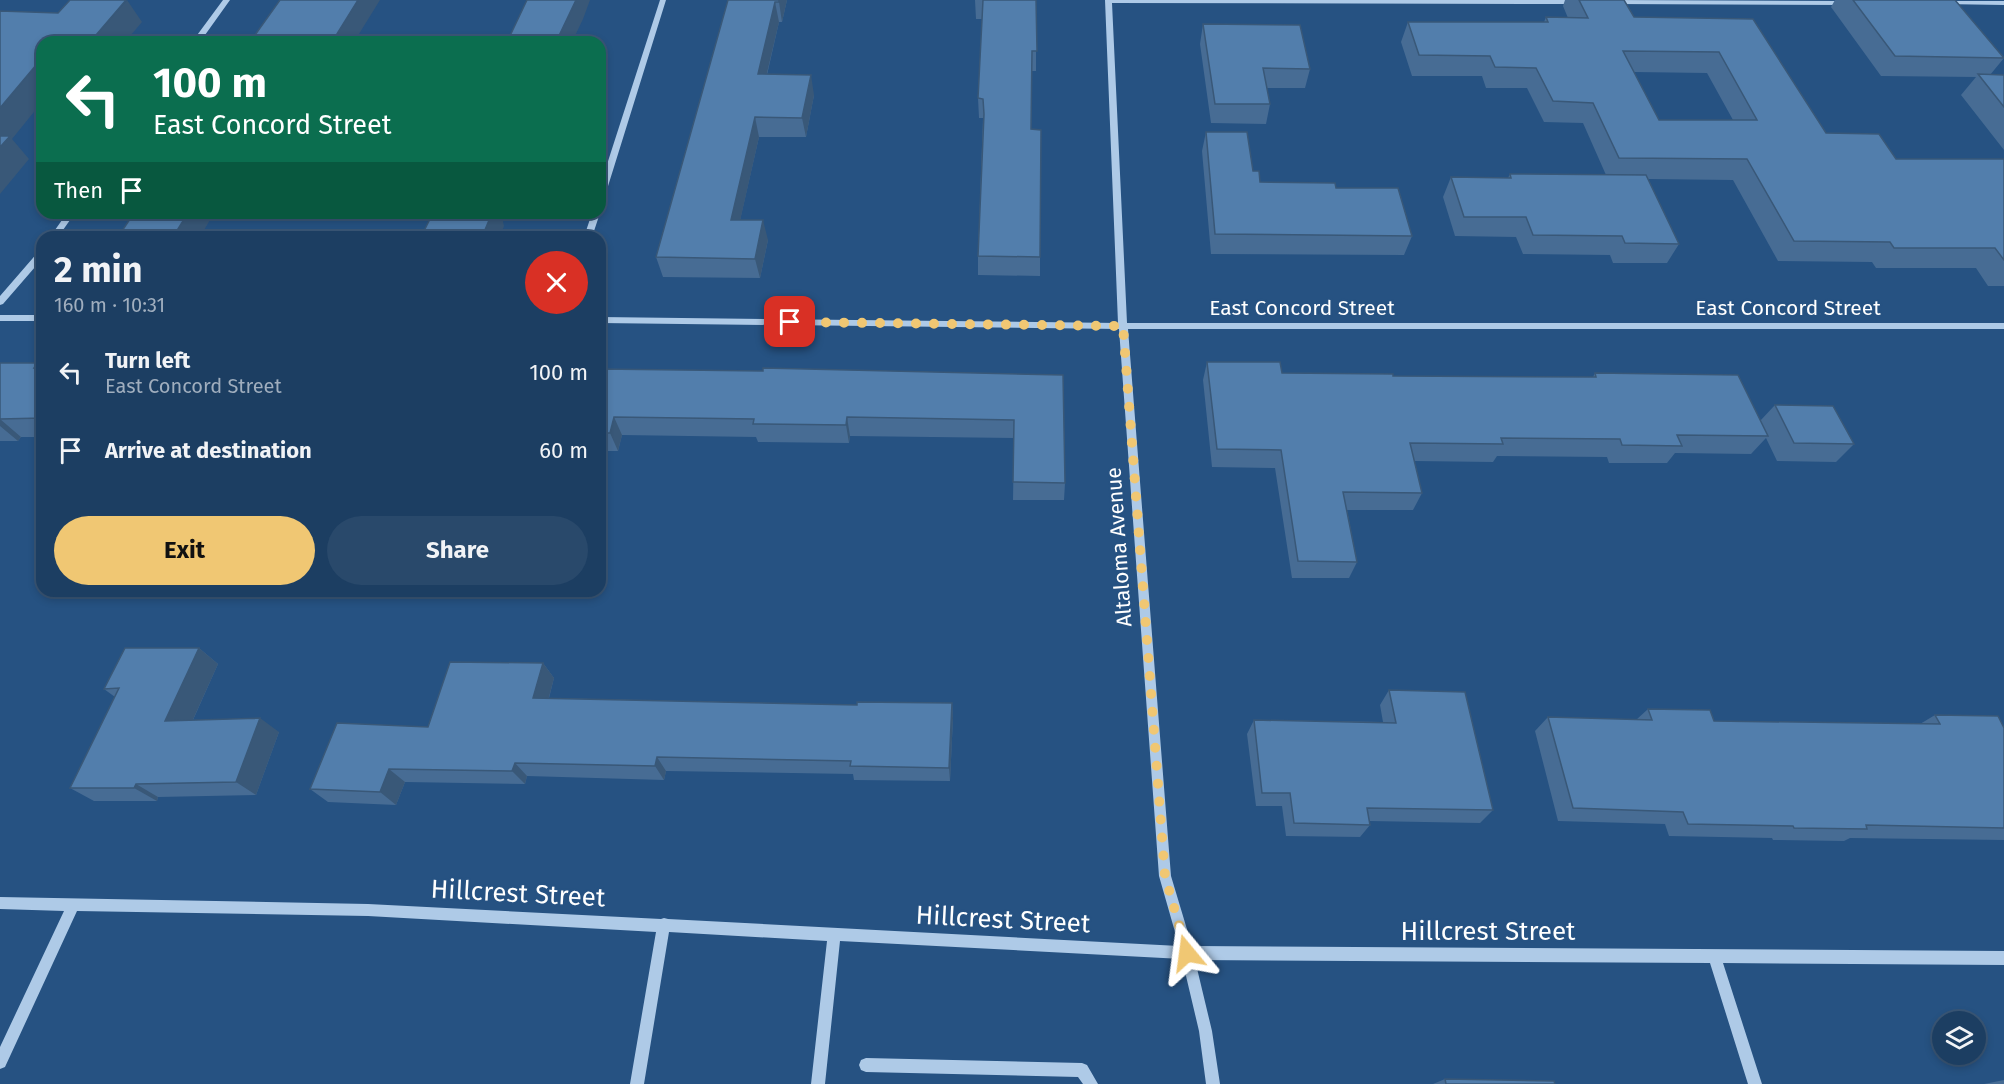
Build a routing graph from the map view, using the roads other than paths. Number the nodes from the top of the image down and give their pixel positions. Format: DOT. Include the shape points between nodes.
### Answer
graph roads {
  1 [pos="227,0"];
  2 [pos="663,0"];
  3 [pos="1108,1"];
  4 [pos="1584,2"];
  5 [pos="1607,2"];
  6 [pos="2003,2"];
  7 [pos="1856,3"];
  8 [pos="1936,3"];
  9 [pos="200,36"];
  10 [pos="606,180"];
  11 [pos="36,260"];
  12 [pos="0,302"];
  13 [pos="0,318"];
  14 [pos="36,318"];
  15 [pos="606,320"];
  16 [pos="1123,326"];
  17 [pos="2004,326"];
  18 [pos="0,903"];
  19 [pos="74,905"];
  20 [pos="664,924"];
  21 [pos="834,934"];
  22 [pos="1187,953"];
  23 [pos="1714,956"];
  24 [pos="2004,958"];
  25 [pos="0,1062"];
  26 [pos="866,1065"];
  27 [pos="637,1084"];
  28 [pos="818,1084"];
  29 [pos="1091,1084"];
  30 [pos="1213,1084"];
  31 [pos="1755,1084"];
  1 -- 9 [label="street"];
  2 -- 10 [label="street"];
  3 -- 4 [label="street"];
  3 -- 16 [label="street, Altaloma Avenue"];
  5 -- 7 [label="street"];
  6 -- 8 [label="street"];
  11 -- 12 [label="street"];
  13 -- 14 [label="street"];
  15 -- 16 [label="street, East Concord Street"];
  16 -- 17 [label="street, East Concord Street"];
  16 -- 22 [label="street, Altaloma Avenue" via="1165,876"];
  18 -- 19 [label="street, Hillcrest Street"];
  19 -- 20 [label="street, Hillcrest Street" via="368,910"];
  19 -- 25 [label="street"];
  20 -- 21 [label="street, Hillcrest Street"];
  20 -- 27 [label="street"];
  21 -- 22 [label="street, Hillcrest Street"];
  21 -- 28 [label="street"];
  22 -- 23 [label="street, Hillcrest Street"];
  22 -- 30 [label="street, Altaloma Avenue" via="1210,1051"];
  23 -- 24 [label="street, Hillcrest Street"];
  23 -- 31 [label="street"];
  26 -- 29 [label="street" via="1082,1070"];
}
